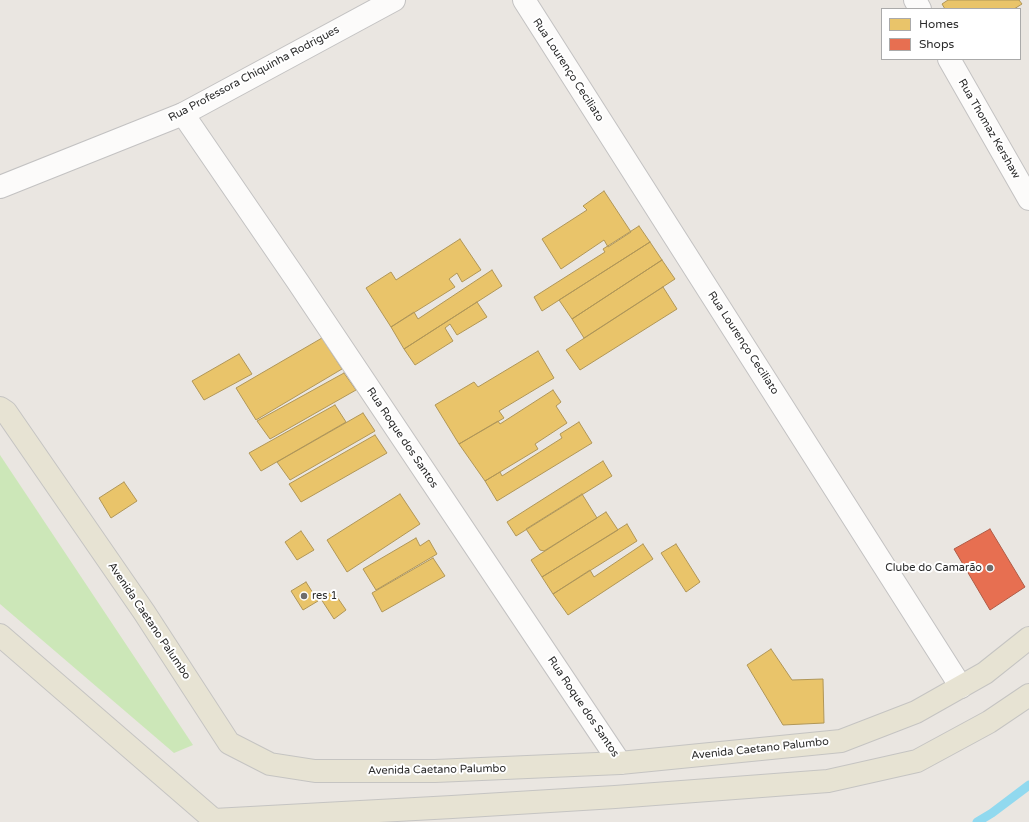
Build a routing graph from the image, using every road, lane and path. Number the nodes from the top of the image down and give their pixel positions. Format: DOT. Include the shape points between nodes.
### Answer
graph roads {
  1 [pos="394,0"];
  2 [pos="524,0"];
  3 [pos="949,60"];
  4 [pos="183,114"];
  5 [pos="0,187"];
  6 [pos="1029,199"];
  7 [pos="0,408"];
  8 [pos="0,634"];
  9 [pos="1029,638"];
  10 [pos="961,687"];
  11 [pos="1029,695"];
  12 [pos="620,763"];
  1 -- 4 [label="street, Rua Professora Chiquinha Rodrigues"];
  2 -- 10 [label="street, Rua Lourenço Ceciliato"];
  3 -- 6 [label="street, Rua Thomaz Kershaw"];
  4 -- 5 [label="street, Rua Professora Chiquinha Rodrigues"];
  4 -- 12 [label="street, Rua Roque dos Santos"];
  7 -- 12 [label="main road, Avenida Caetano Palumbo" via="6,412 144,612 229,743 270,764 315,772 436,772"];
  8 -- 11 [label="main road" via="214,820 460,807 828,781 916,761 989,722"];
  9 -- 10 [label="main road, Avenida Caetano Palumbo" via="985,673"];
  10 -- 12 [label="main road, Avenida Caetano Palumbo" via="916,712 841,741"];
}
